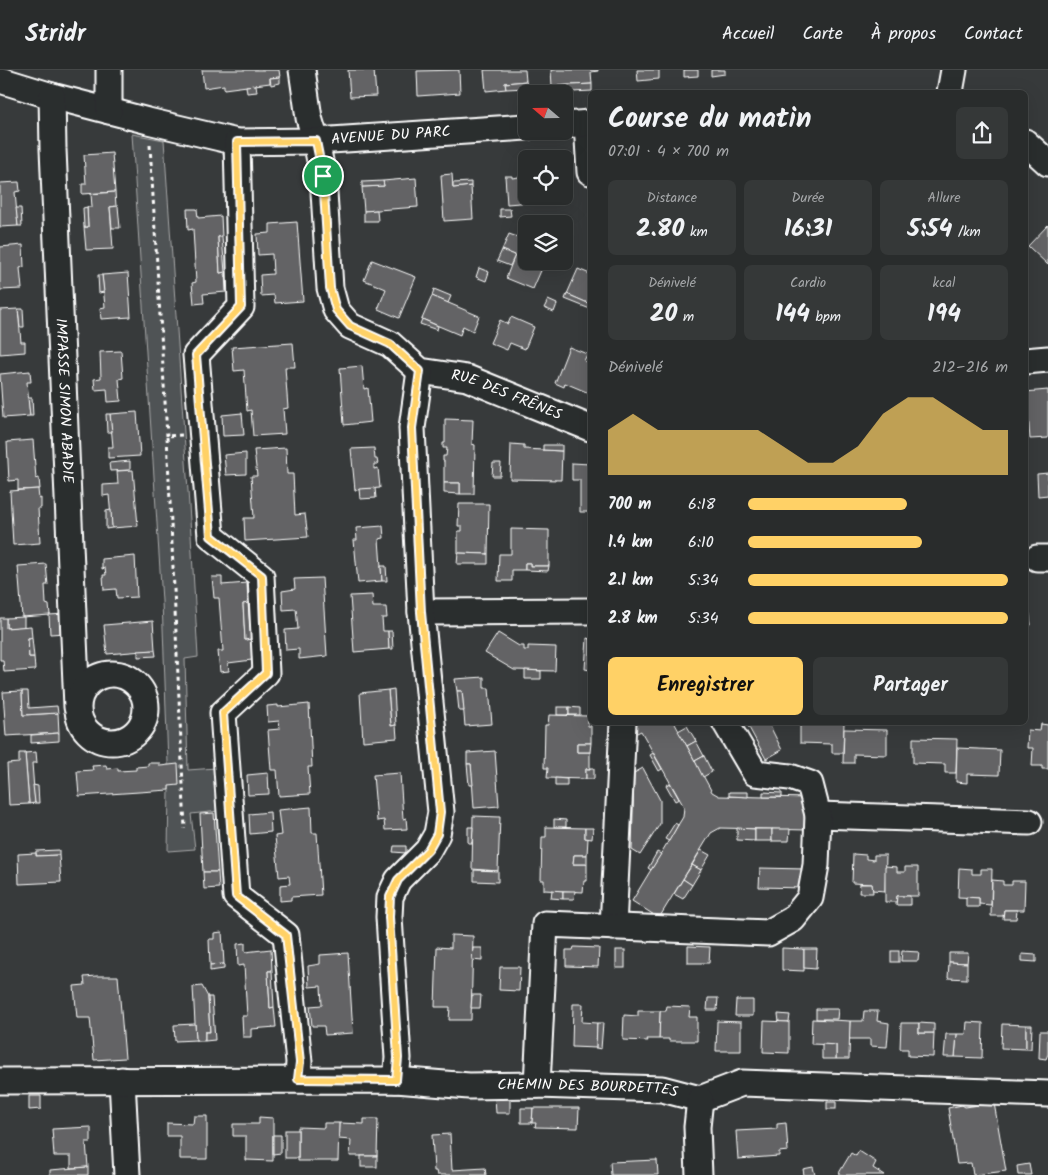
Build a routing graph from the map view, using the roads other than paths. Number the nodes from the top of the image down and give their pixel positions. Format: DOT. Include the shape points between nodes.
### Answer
graph roads {
  1 [pos="109,70"];
  2 [pos="302,70"];
  3 [pos="954,70"];
  4 [pos="0,80"];
  5 [pos="950,90"];
  6 [pos="52,96"];
  7 [pos="109,111"];
  8 [pos="580,124"];
  9 [pos="518,128"];
  10 [pos="316,141"];
  11 [pos="237,142"];
  12 [pos="1028,145"];
  13 [pos="588,162"];
  14 [pos="1048,163"];
  15 [pos="1048,359"];
  16 [pos="1028,361"];
  17 [pos="420,371"];
  18 [pos="588,427"];
  19 [pos="588,611"];
  20 [pos="421,612"];
  21 [pos="77,707"];
  22 [pos="623,725"];
  23 [pos="727,725"];
  24 [pos="818,815"];
  25 [pos="1029,822"];
  26 [pos="613,927"];
  27 [pos="298,1079"];
  28 [pos="122,1080"];
  29 [pos="396,1080"];
  30 [pos="0,1081"];
  31 [pos="537,1085"];
  32 [pos="1048,1094"];
  33 [pos="700,1099"];
  34 [pos="127,1175"];
  35 [pos="699,1175"];
  1 -- 7 [label="street"];
  2 -- 10 [label="street"];
  3 -- 5 [label="street"];
  4 -- 6 [label="street, AVENUE DU PARC"];
  6 -- 7 [label="street, AVENUE DU PARC"];
  6 -- 21 [label="street, IMPASSE SIMON ABADIE"];
  7 -- 11 [label="street, AVENUE DU PARC"];
  8 -- 13 [label="street"];
  9 -- 10 [label="street, AVENUE DU PARC"];
  10 -- 11 [label="street, AVENUE DU PARC"];
  10 -- 17 [label="street" via="323,176 330,288 336,310 350,326 390,344"];
  11 -- 27 [label="street" via="241,307 196,355 211,536 262,576 266,673 223,713 236,896 286,935 300,1062"];
  12 -- 14 [label="street"];
  15 -- 16 [label="street"];
  17 -- 18 [label="street, RUE DES FRÊNES" via="466,378"];
  17 -- 20 [label="street" via="412,428"];
  19 -- 20 [label="street"];
  20 -- 29 [label="street" via="440,812 437,834 428,850 398,880 390,897 398,1058"];
  22 -- 26 [label="street"];
  23 -- 24 [label="street" via="755,773 790,777 810,784"];
  24 -- 25 [label="street"];
  24 -- 26 [label="street" via="816,865 810,898 793,919 768,932"];
  26 -- 31 [label="street" via="545,924"];
  27 -- 28 [label="street, CHEMIN DES BOURDETTES"];
  27 -- 29 [label="street, CHEMIN DES BOURDETTES"];
  28 -- 30 [label="street, CHEMIN DES BOURDETTES"];
  28 -- 34 [label="street"];
  29 -- 31 [label="street, CHEMIN DES BOURDETTES" via="469,1086"];
  31 -- 33 [label="street, CHEMIN DES BOURDETTES" via="662,1088"];
  32 -- 33 [label="street" via="742,1084"];
  33 -- 35 [label="street" via="697,1127"];
}
